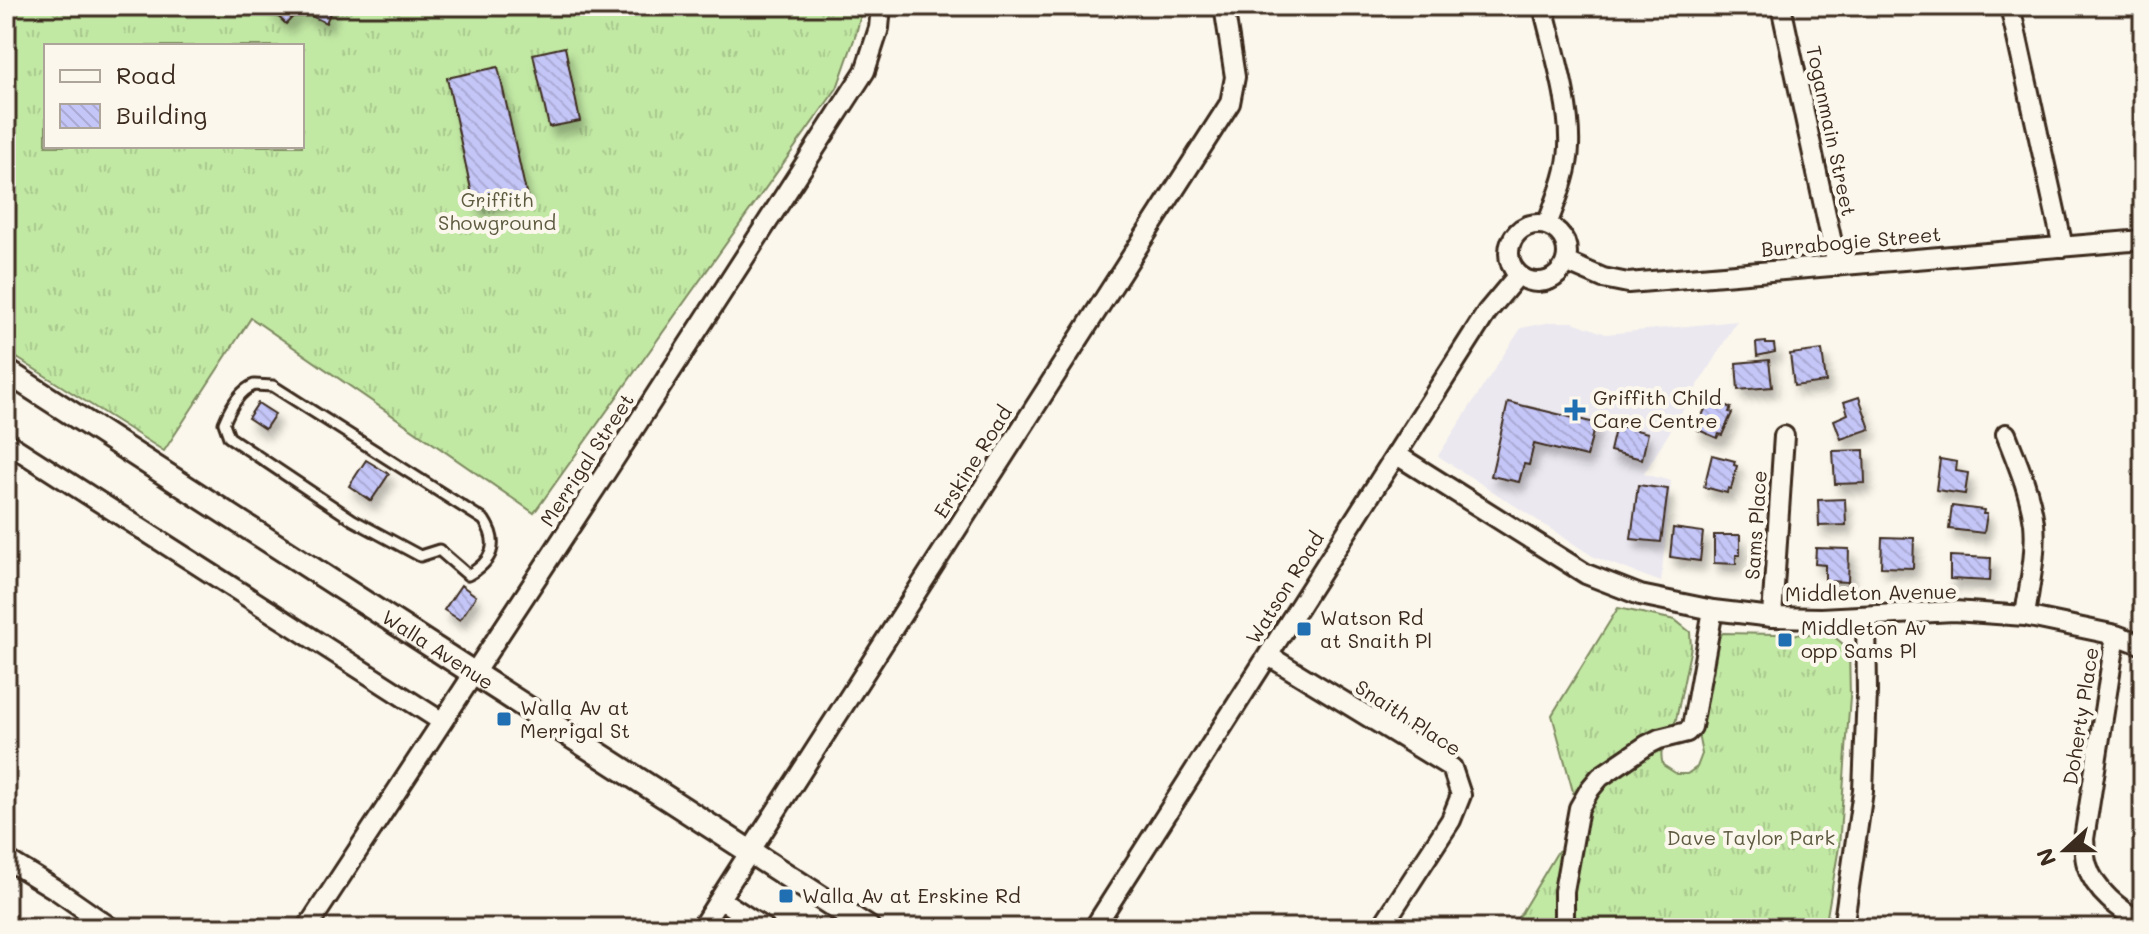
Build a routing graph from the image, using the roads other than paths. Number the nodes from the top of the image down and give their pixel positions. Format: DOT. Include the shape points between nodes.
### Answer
graph roads {
  1 [pos="881,6"];
  2 [pos="1224,6"];
  3 [pos="1543,6"];
  4 [pos="1781,6"];
  5 [pos="2010,6"];
  6 [pos="1547,225"];
  7 [pos="2143,240"];
  8 [pos="2063,247"];
  9 [pos="1566,262"];
  10 [pos="1837,266"];
  11 [pos="1518,275"];
  12 [pos="6,371"];
  13 [pos="2006,434"];
  14 [pos="1784,436"];
  15 [pos="6,442"];
  16 [pos="1397,455"];
  17 [pos="400,547"];
  18 [pos="1713,610"];
  19 [pos="1866,616"];
  20 [pos="2025,616"];
  21 [pos="1772,617"];
  22 [pos="2116,635"];
  23 [pos="2143,645"];
  24 [pos="1269,656"];
  25 [pos="473,673"];
  26 [pos="441,721"];
  27 [pos="750,852"];
  28 [pos="6,859"];
  29 [pos="720,899"];
  30 [pos="2143,924"];
  31 [pos="111,928"];
  32 [pos="307,928"];
  33 [pos="701,928"];
  34 [pos="764,928"];
  35 [pos="868,928"];
  36 [pos="1094,928"];
  37 [pos="1381,928"];
  38 [pos="1564,928"];
  39 [pos="1843,928"];
  1 -- 25 [label="street, Merrigal Street" via="865,71"];
  2 -- 27 [label="street, Erskine Road" via="1235,77 1230,103"];
  3 -- 6 [label="street" via="1569,147"];
  4 -- 10 [label="street, Toganmain Street"];
  5 -- 8 [label="street"];
  6 -- 9 [label="street" via="1567,247"];
  6 -- 11 [label="street" via="1518,232 1510,245 1510,261"];
  7 -- 8 [label="street, Burrabogie Street"];
  8 -- 10 [label="street, Burrabogie Street"];
  9 -- 10 [label="street, Burrabogie Street" via="1628,283"];
  9 -- 11 [label="street" via="1546,282"];
  11 -- 16 [label="street, Watson Road" via="1487,312"];
  12 -- 25 [label="street, Walla Avenue"];
  13 -- 20 [label="street" via="2034,524"];
  14 -- 21 [label="street, Sams Place"];
  15 -- 26 [label="street"];
  16 -- 18 [label="street, Middleton Avenue" via="1586,574 1640,595"];
  16 -- 24 [label="street, Watson Road"];
  17 -- 17 [label="lane" via="420,556 439,550 468,575 486,562 493,539 484,520 273,386 254,385 239,396 224,423 229,437"];
  18 -- 21 [label="street, Middleton Avenue"];
  18 -- 38 [label="street" via="1692,727 1647,745 1600,777 1579,808 1564,891"];
  19 -- 20 [label="street, Middleton Avenue" via="1954,611"];
  19 -- 21 [label="street, Middleton Avenue"];
  19 -- 39 [label="street" via="1863,791"];
  20 -- 22 [label="street, Middleton Avenue"];
  22 -- 23 [label="street, Middleton Avenue"];
  22 -- 30 [label="street, Doherty Place" via="2084,839 2086,864 2113,904"];
  24 -- 36 [label="street, Watson Road"];
  24 -- 37 [label="street, Snaith Place" via="1452,768 1461,795 1451,820"];
  25 -- 26 [label="street, Merrigal Street"];
  25 -- 27 [label="street, Walla Avenue"];
  26 -- 32 [label="street, Merrigal Street"];
  27 -- 29 [label="street, Erskine Road"];
  27 -- 35 [label="street, Walla Avenue"];
  28 -- 31 [label="street"];
  29 -- 33 [label="street, Erskine Road"];
  29 -- 34 [label="street"];
}
